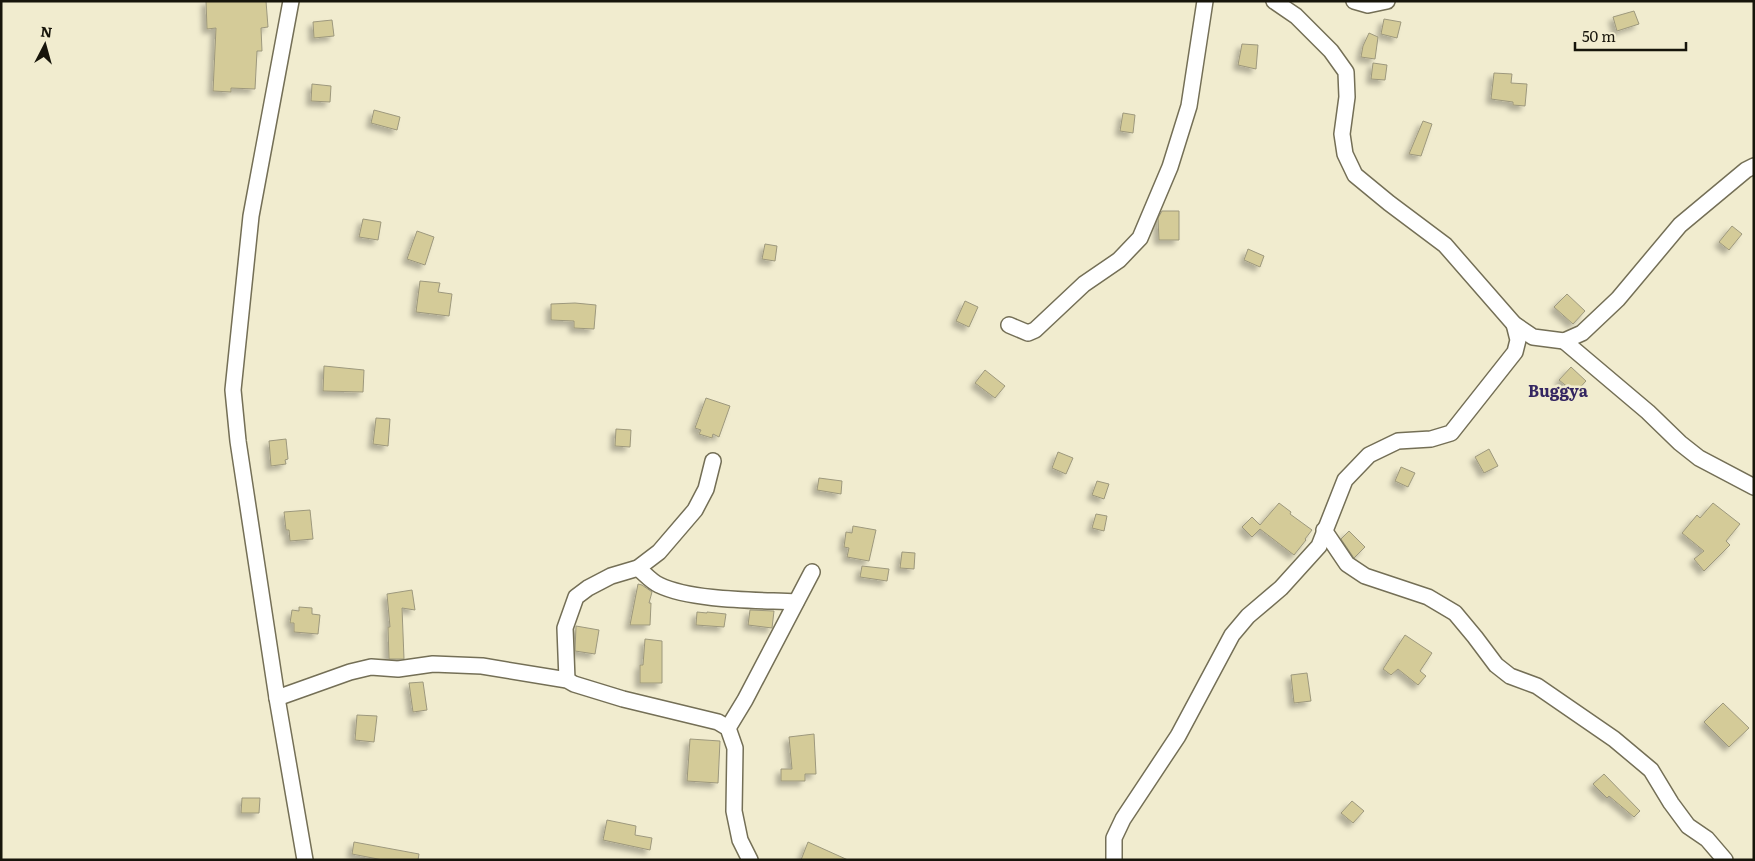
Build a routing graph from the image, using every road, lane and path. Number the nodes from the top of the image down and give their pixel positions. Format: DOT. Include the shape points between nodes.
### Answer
graph roads {
  1 [pos="291,1"];
  2 [pos="1205,1"];
  3 [pos="1274,1"];
  4 [pos="1354,1"];
  5 [pos="1387,1"];
  6 [pos="1754,166"];
  7 [pos="1514,324"];
  8 [pos="1009,326"];
  9 [pos="1564,341"];
  10 [pos="713,461"];
  11 [pos="1754,487"];
  12 [pos="1324,530"];
  13 [pos="638,568"];
  14 [pos="812,572"];
  15 [pos="796,602"];
  16 [pos="567,680"];
  17 [pos="277,698"];
  18 [pos="728,728"];
  19 [pos="305,860"];
  20 [pos="750,860"];
  21 [pos="1114,860"];
  22 [pos="1725,860"];
  1 -- 17 [label="street" via="251,216 233,390"];
  2 -- 8 [label="street" via="1189,106 1170,167 1140,238 1119,260 1084,284 1035,330 1028,333"];
  3 -- 7 [label="street" via="1296,16 1332,51 1346,72 1347,97 1342,134 1345,154 1355,175 1445,245"];
  4 -- 5 [label="street" via="1368,5"];
  6 -- 9 [label="street" via="1680,225 1618,299 1582,333"];
  7 -- 9 [label="street" via="1532,337"];
  7 -- 12 [label="street" via="1518,340 1515,352 1451,433 1431,439 1398,441 1369,455 1345,480"];
  9 -- 11 [label="street" via="1699,458"];
  10 -- 13 [label="street" via="706,490 695,510 658,552"];
  12 -- 21 [label="street" via="1319,546 1232,636 1178,736 1123,819 1114,838"];
  12 -- 22 [label="street" via="1347,564 1365,576 1428,597 1455,613 1496,666 1510,676 1537,686 1614,739 1651,770 1688,826 1707,839"];
  13 -- 15 [label="street" via="658,585 684,593"];
  13 -- 16 [label="street" via="611,576 576,596 565,628"];
  14 -- 15 [label="street"];
  15 -- 18 [label="street"];
  16 -- 17 [label="street" via="482,666 371,667"];
  16 -- 18 [label="street" via="623,699 718,722"];
  17 -- 19 [label="street"];
  18 -- 20 [label="street" via="735,748 734,811 740,840"];
}
